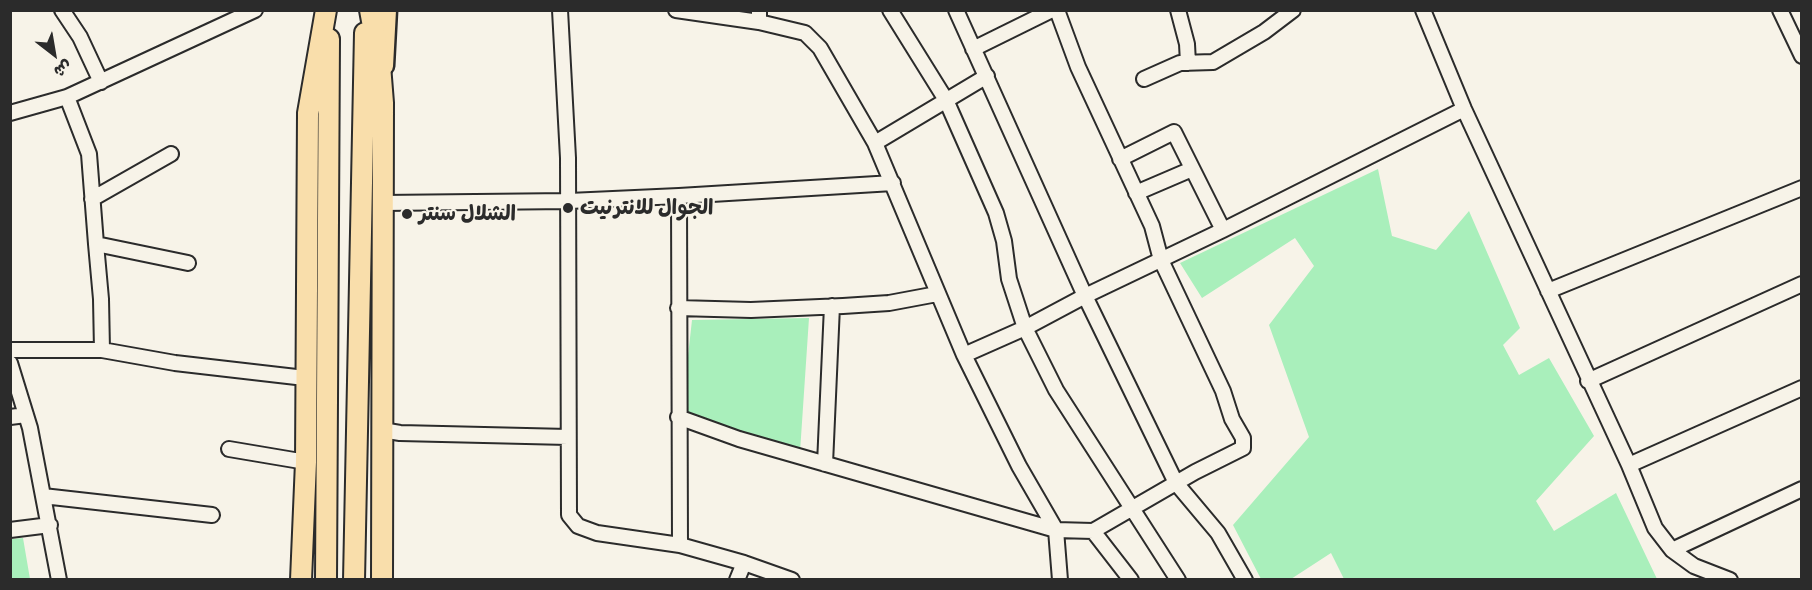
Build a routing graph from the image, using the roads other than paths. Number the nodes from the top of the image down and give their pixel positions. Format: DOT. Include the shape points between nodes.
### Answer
graph roads {
  1 [pos="62,10"];
  2 [pos="255,10"];
  3 [pos="328,10"];
  4 [pos="368,10"];
  5 [pos="388,10"];
  6 [pos="560,10"];
  7 [pos="676,10"];
  8 [pos="890,10"];
  9 [pos="956,10"];
  10 [pos="1052,10"];
  11 [pos="1057,10"];
  12 [pos="1178,10"];
  13 [pos="1293,10"];
  14 [pos="1423,10"];
  15 [pos="1780,10"];
  16 [pos="759,16"];
  17 [pos="973,49"];
  18 [pos="1802,56"];
  19 [pos="1188,63"];
  20 [pos="987,76"];
  21 [pos="1144,80"];
  22 [pos="101,82"];
  23 [pos="67,97"];
  24 [pos="946,100"];
  25 [pos="383,103"];
  26 [pos="1464,109"];
  27 [pos="10,113"];
  28 [pos="874,143"];
  29 [pos="171,154"];
  30 [pos="1120,159"];
  31 [pos="1192,168"];
  32 [pos="893,183"];
  33 [pos="1802,188"];
  34 [pos="1136,193"];
  35 [pos="679,196"];
  36 [pos="92,199"];
  37 [pos="569,201"];
  38 [pos="382,203"];
  39 [pos="1223,230"];
  40 [pos="96,244"];
  41 [pos="1161,260"];
  42 [pos="188,263"];
  43 [pos="1802,284"];
  44 [pos="1548,291"];
  45 [pos="937,294"];
  46 [pos="1085,296"];
  47 [pos="832,306"];
  48 [pos="678,308"];
  49 [pos="1025,328"];
  50 [pos="10,350"];
  51 [pos="102,350"];
  52 [pos="964,355"];
  53 [pos="10,363"];
  54 [pos="305,378"];
  55 [pos="1588,381"];
  56 [pos="1802,388"];
  57 [pos="26,415"];
  58 [pos="10,417"];
  59 [pos="678,417"];
  60 [pos="382,430"];
  61 [pos="568,437"];
  62 [pos="230,449"];
  63 [pos="306,462"];
  64 [pos="825,464"];
  65 [pos="1629,465"];
  66 [pos="1176,483"];
  67 [pos="1799,492"];
  68 [pos="43,496"];
  69 [pos="1131,508"];
  70 [pos="212,515"];
  71 [pos="50,525"];
  72 [pos="10,530"];
  73 [pos="1056,530"];
  74 [pos="1093,531"];
  75 [pos="680,545"];
  76 [pos="1672,550"];
  77 [pos="744,563"];
  78 [pos="59,579"];
  79 [pos="301,579"];
  80 [pos="326,579"];
  81 [pos="354,579"];
  82 [pos="382,579"];
  83 [pos="737,579"];
  84 [pos="792,579"];
  85 [pos="1060,579"];
  86 [pos="1131,579"];
  87 [pos="1178,579"];
  88 [pos="1245,579"];
  89 [pos="1730,579"];
  1 -- 22 [label="street"];
  2 -- 22 [label="street"];
  3 -- 54 [label="highway" via="308,113"];
  3 -- 80 [label="highway"];
  4 -- 25 [label="highway" via="380,65"];
  4 -- 81 [label="highway"];
  5 -- 25 [label="main road"];
  6 -- 37 [label="street"];
  7 -- 16 [label="street"];
  8 -- 24 [label="street"];
  9 -- 17 [label="street"];
  10 -- 17 [label="street"];
  11 -- 30 [label="street" via="1077,67"];
  12 -- 19 [label="street"];
  13 -- 19 [label="street" via="1213,62"];
  14 -- 26 [label="street"];
  15 -- 18 [label="street"];
  16 -- 28 [label="street" via="805,33 820,48"];
  17 -- 20 [label="street"];
  19 -- 21 [label="street"];
  20 -- 24 [label="street"];
  20 -- 46 [label="street"];
  22 -- 23 [label="street"];
  23 -- 27 [label="street"];
  23 -- 36 [label="street" via="89,154"];
  24 -- 28 [label="street"];
  24 -- 49 [label="street" via="996,213 1009,279"];
  25 -- 38 [label="highway"];
  26 -- 39 [label="street"];
  26 -- 44 [label="street"];
  28 -- 32 [label="street"];
  29 -- 36 [label="street"];
  30 -- 31 [label="street" via="1174,132"];
  30 -- 34 [label="street"];
  31 -- 34 [label="street"];
  31 -- 39 [label="street"];
  32 -- 35 [label="street"];
  32 -- 45 [label="street"];
  33 -- 44 [label="street"];
  34 -- 41 [label="street" via="1152,226"];
  35 -- 37 [label="street"];
  35 -- 48 [label="street"];
  36 -- 40 [label="street"];
  37 -- 38 [label="street"];
  37 -- 61 [label="street"];
  38 -- 60 [label="highway"];
  39 -- 41 [label="street"];
  40 -- 42 [label="street"];
  40 -- 51 [label="street"];
  41 -- 46 [label="street"];
  41 -- 66 [label="street" via="1223,391 1243,448"];
  43 -- 55 [label="street"];
  44 -- 55 [label="street"];
  45 -- 47 [label="street" via="889,303"];
  45 -- 52 [label="street"];
  46 -- 49 [label="street"];
  46 -- 66 [label="street"];
  47 -- 48 [label="street"];
  47 -- 64 [label="street"];
  48 -- 59 [label="street"];
  49 -- 52 [label="street"];
  49 -- 69 [label="street" via="1056,390"];
  50 -- 51 [label="street"];
  51 -- 54 [label="street"];
  52 -- 73 [label="street"];
  53 -- 57 [label="street"];
  54 -- 63 [label="highway"];
  55 -- 65 [label="street"];
  56 -- 65 [label="street"];
  57 -- 58 [label="street"];
  57 -- 68 [label="street"];
  59 -- 64 [label="street"];
  59 -- 75 [label="street"];
  60 -- 61 [label="street"];
  60 -- 82 [label="highway"];
  61 -- 75 [label="street" via="569,515 578,526 597,533"];
  62 -- 63 [label="street"];
  63 -- 79 [label="highway"];
  64 -- 73 [label="street"];
  65 -- 76 [label="street" via="1655,528"];
  66 -- 69 [label="street"];
  66 -- 88 [label="street" via="1218,533"];
  67 -- 76 [label="street"];
  68 -- 70 [label="street"];
  68 -- 71 [label="street"];
  69 -- 74 [label="street"];
  69 -- 87 [label="street"];
  71 -- 72 [label="street"];
  71 -- 78 [label="street"];
  73 -- 74 [label="street"];
  73 -- 85 [label="street"];
  74 -- 86 [label="street"];
  75 -- 77 [label="street"];
  76 -- 89 [label="street" via="1694,566"];
  77 -- 83 [label="street"];
  77 -- 84 [label="street"];
}
